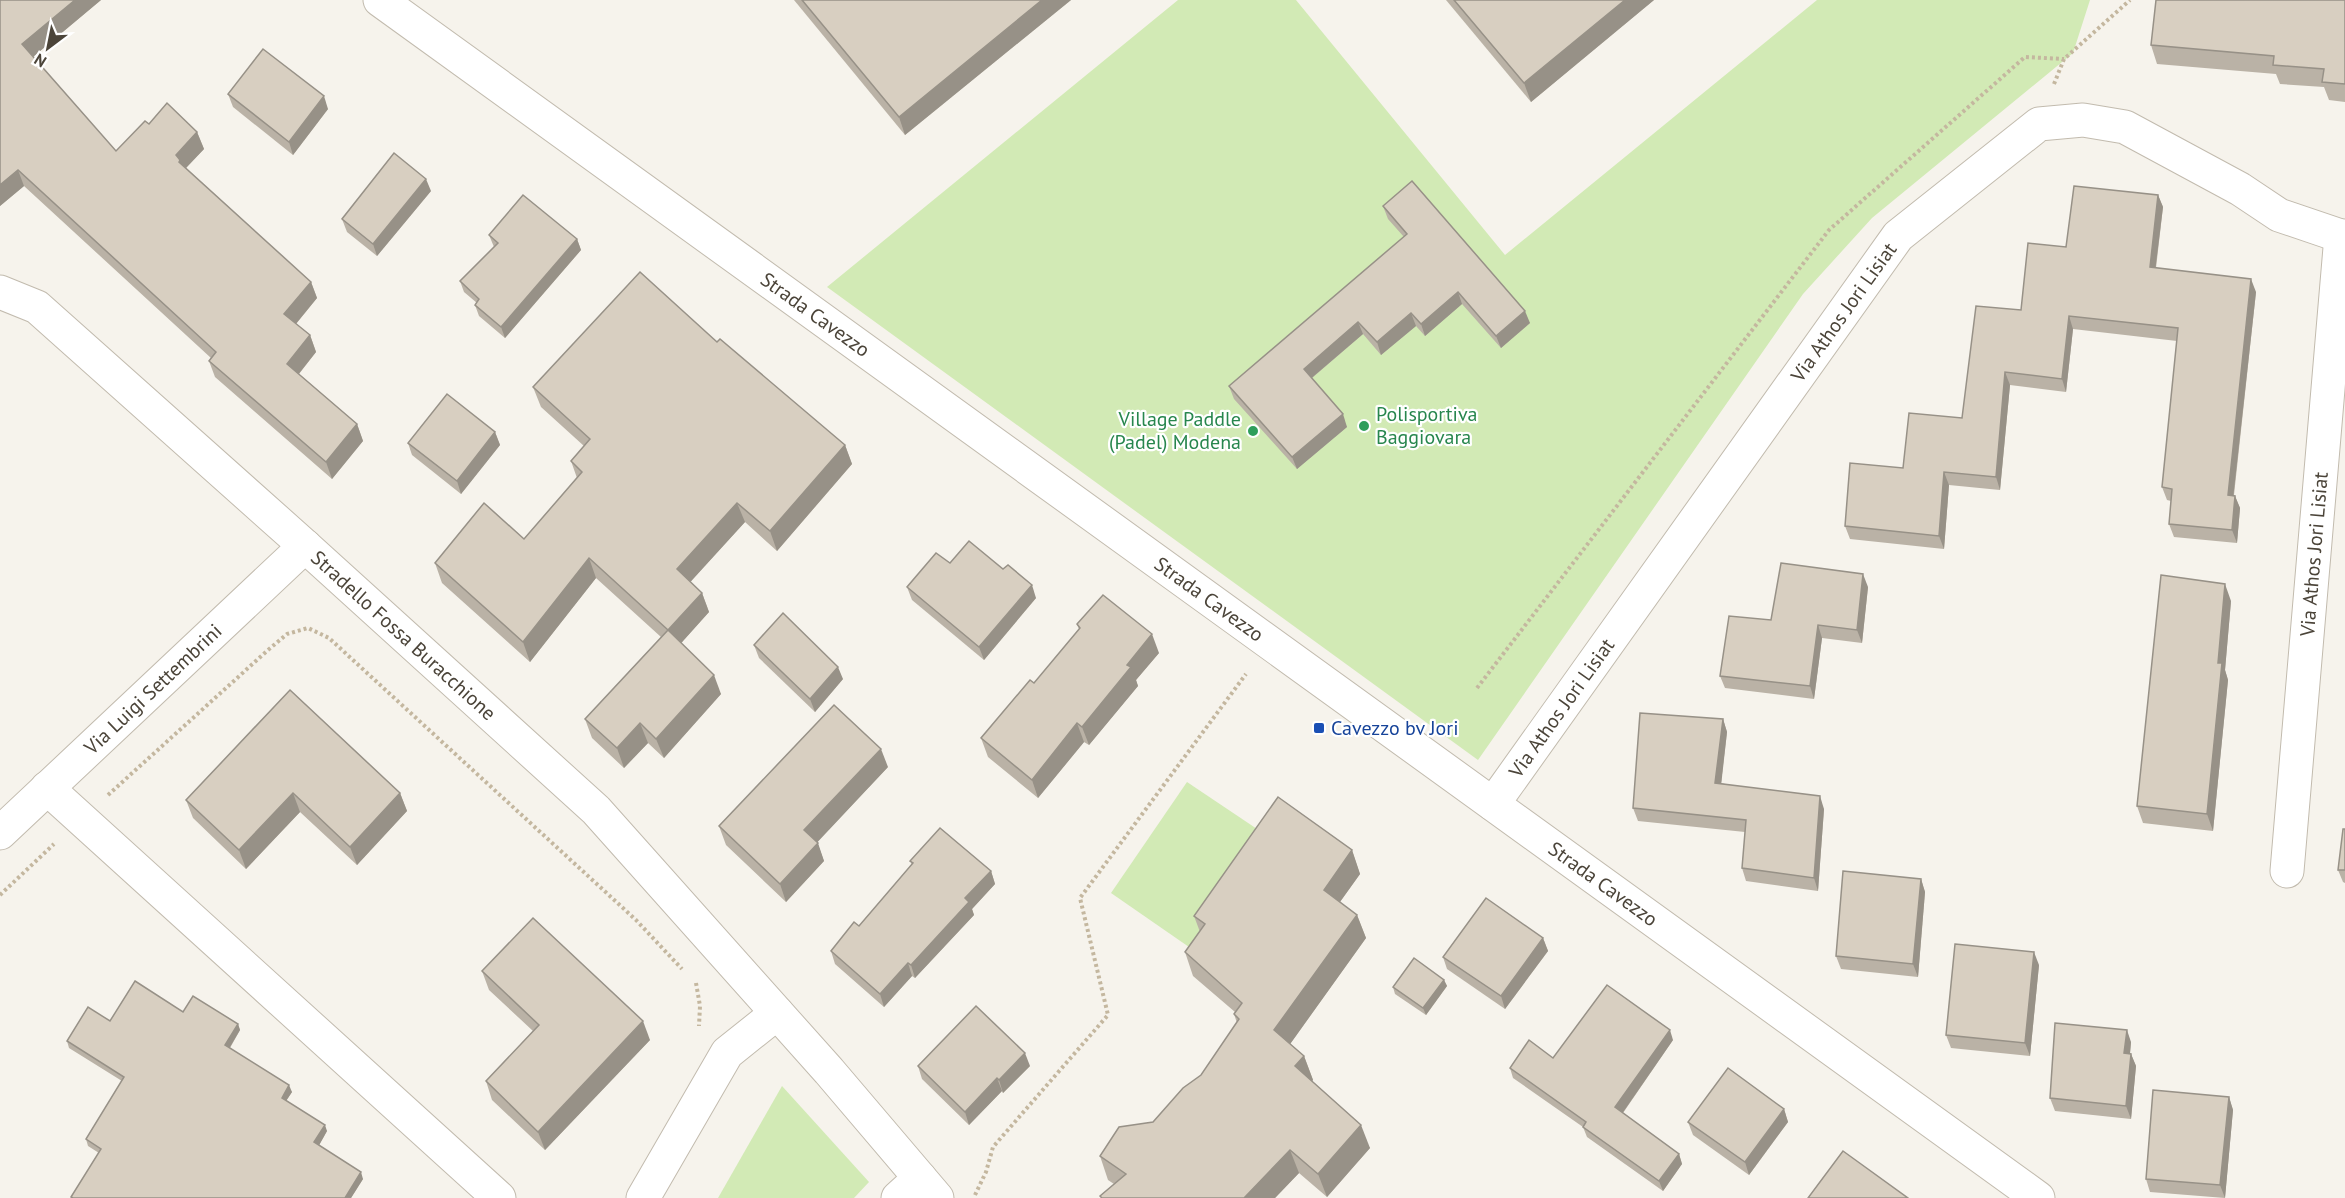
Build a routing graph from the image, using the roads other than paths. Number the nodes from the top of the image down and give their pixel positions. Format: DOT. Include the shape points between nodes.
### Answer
graph roads {
  1 [pos="380,0"];
  2 [pos="2343,236"];
  3 [pos="0,292"];
  4 [pos="305,546"];
  5 [pos="47,788"];
  6 [pos="1493,804"];
  7 [pos="0,833"];
  8 [pos="2287,871"];
  9 [pos="777,1013"];
  10 [pos="919,1191"];
  11 [pos="499,1198"];
  12 [pos="643,1198"];
  13 [pos="2038,1198"];
  1 -- 6 [label="street, Strada Cavezzo"];
  2 -- 6 [label="street, Via Athos Jori Lisiat" via="2279,215 2240,189 2125,127 2083,120 2039,124 1898,236"];
  2 -- 8 [label="street, Via Athos Jori Lisiat"];
  3 -- 4 [label="street, Stradello Fossa Buracchione" via="37,307"];
  4 -- 5 [label="street, Via Luigi Settembrini"];
  4 -- 9 [label="street, Stradello Fossa Buracchione" via="596,810"];
  5 -- 7 [label="street, Via Luigi Settembrini"];
  5 -- 11 [label="street"];
  6 -- 13 [label="street, Strada Cavezzo"];
  9 -- 10 [label="street, Stradello Fossa Buracchione"];
  9 -- 12 [label="street" via="727,1053"];
}
